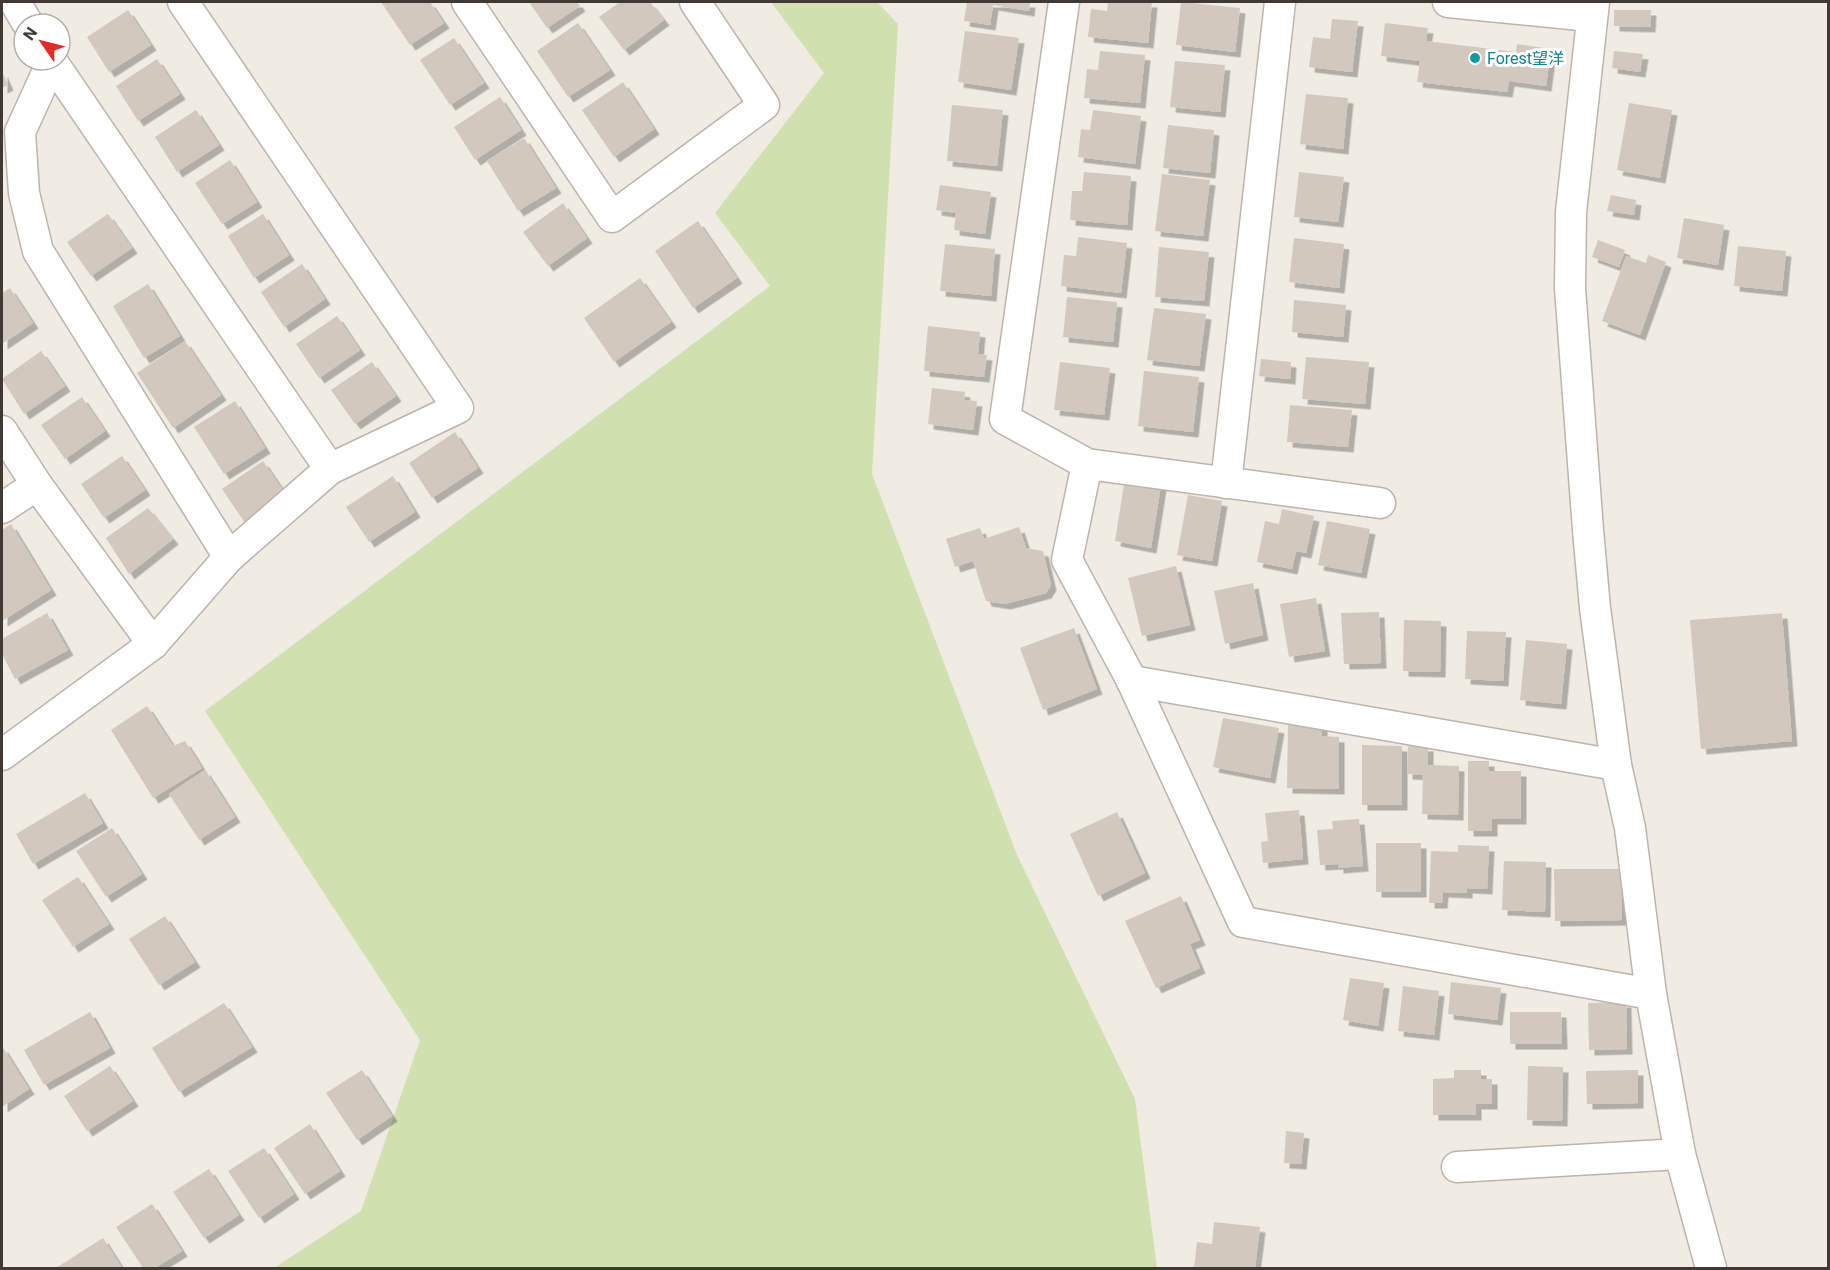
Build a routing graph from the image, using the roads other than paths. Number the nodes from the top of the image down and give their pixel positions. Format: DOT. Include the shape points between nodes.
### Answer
graph roads {
  1 [pos="183,2"];
  2 [pos="467,2"];
  3 [pos="695,2"];
  4 [pos="1064,2"];
  5 [pos="1280,2"];
  6 [pos="1448,2"];
  7 [pos="1592,9"];
  8 [pos="46,72"];
  9 [pos="59,72"];
  10 [pos="2,431"];
  11 [pos="1087,464"];
  12 [pos="330,469"];
  13 [pos="1226,483"];
  14 [pos="37,485"];
  15 [pos="1380,503"];
  16 [pos="2,508"];
  17 [pos="229,557"];
  18 [pos="153,644"];
  19 [pos="1132,681"];
  20 [pos="2,755"];
  21 [pos="1616,765"];
  22 [pos="1651,994"];
  23 [pos="1680,1154"];
  24 [pos="1457,1167"];
  25 [pos="1711,1269"];
  1 -- 12 [label="street" via="458,408"];
  2 -- 3 [label="street" via="612,217 764,105"];
  4 -- 11 [label="street" via="1005,419"];
  5 -- 13 [label="street"];
  6 -- 7 [label="street"];
  7 -- 21 [label="street" via="1571,212 1570,288 1595,608"];
  8 -- 17 [label="street" via="20,132 24,193 38,251"];
  9 -- 12 [label="street"];
  10 -- 14 [label="street"];
  11 -- 13 [label="street"];
  11 -- 19 [label="street" via="1067,560"];
  12 -- 17 [label="street"];
  13 -- 15 [label="street"];
  14 -- 16 [label="street"];
  14 -- 18 [label="street"];
  17 -- 18 [label="street"];
  18 -- 20 [label="street"];
  19 -- 21 [label="street"];
  19 -- 22 [label="street" via="1244,922"];
  21 -- 22 [label="street" via="1630,828"];
  22 -- 23 [label="street"];
  23 -- 24 [label="street"];
  23 -- 25 [label="street"];
}
